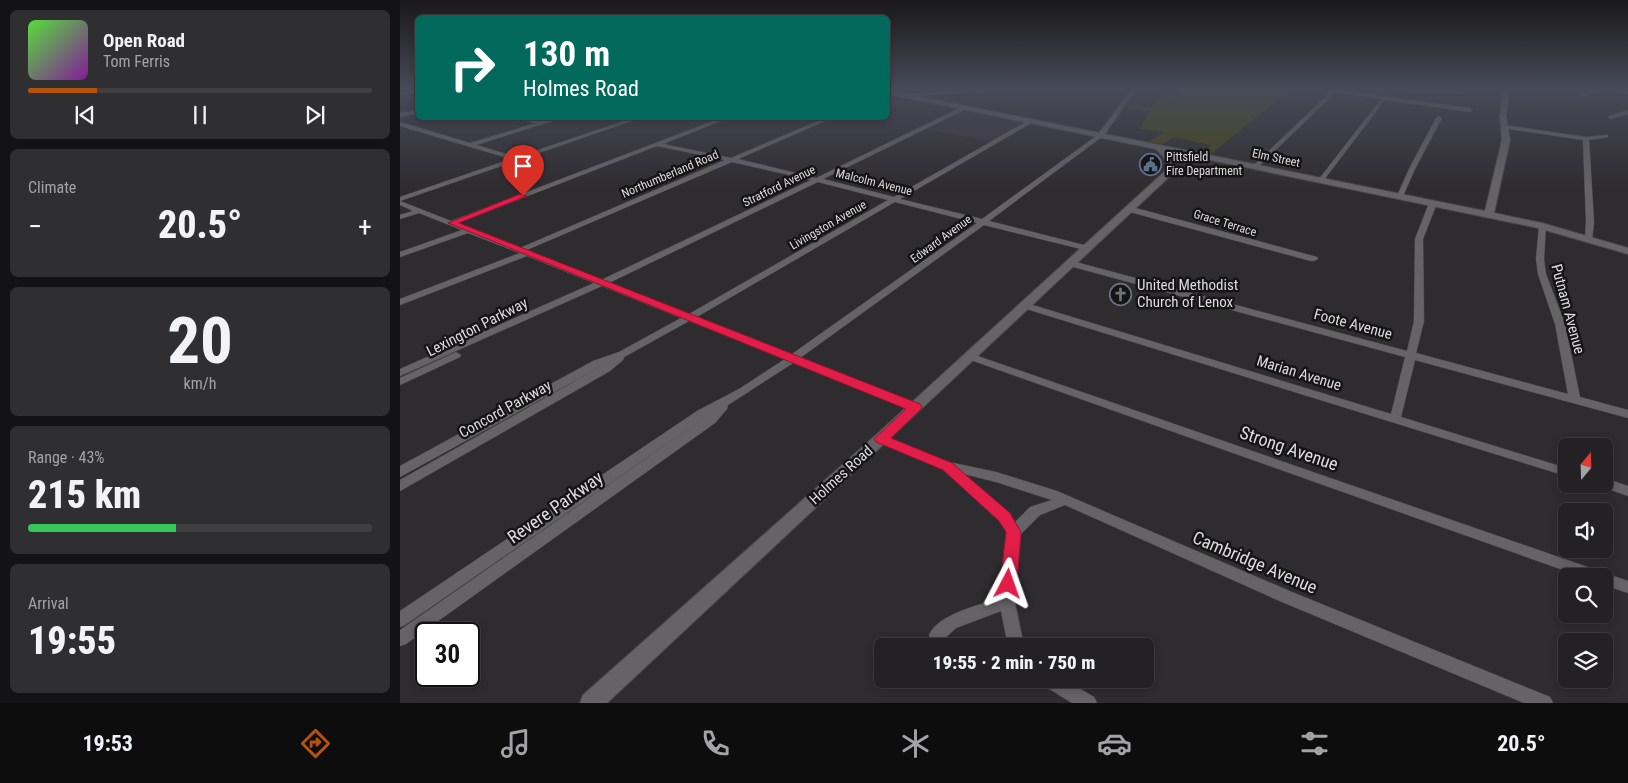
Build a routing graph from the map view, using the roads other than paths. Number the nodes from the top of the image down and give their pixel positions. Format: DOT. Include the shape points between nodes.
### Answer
graph roads {
  1 [pos="542,122"];
  2 [pos="626,122"];
  3 [pos="715,122"];
  4 [pos="819,122"];
  5 [pos="936,122"];
  6 [pos="1030,122"];
  7 [pos="1035,122"];
  8 [pos="1110,122"];
  9 [pos="1301,122"];
  10 [pos="1366,122"];
  11 [pos="1437,122"];
  12 [pos="1504,122"];
  13 [pos="400,124"];
  14 [pos="1504,127"];
  15 [pos="1101,135"];
  16 [pos="1606,136"];
  17 [pos="1586,138"];
  18 [pos="655,144"];
  19 [pos="469,145"];
  20 [pos="1158,146"];
  21 [pos="1185,152"];
  22 [pos="517,159"];
  23 [pos="732,159"];
  24 [pos="1170,160"];
  25 [pos="1256,166"];
  26 [pos="817,180"];
  27 [pos="1321,180"];
  28 [pos="1400,196"];
  29 [pos="400,199"];
  30 [pos="896,200"];
  31 [pos="400,203"];
  32 [pos="1433,203"];
  33 [pos="1129,209"];
  34 [pos="419,211"];
  35 [pos="1489,214"];
  36 [pos="400,217"];
  37 [pos="983,222"];
  38 [pos="452,223"];
  39 [pos="1543,226"];
  40 [pos="469,230"];
  41 [pos="1589,238"];
  42 [pos="1085,248"];
  43 [pos="524,251"];
  44 [pos="1628,251"];
  45 [pos="400,255"];
  46 [pos="1314,259"];
  47 [pos="1069,263"];
  48 [pos="468,277"];
  49 [pos="601,283"];
  50 [pos="400,302"];
  51 [pos="1023,306"];
  52 [pos="400,308"];
  53 [pos="541,311"];
  54 [pos="687,318"];
  55 [pos="623,354"];
  56 [pos="1411,354"];
  57 [pos="970,356"];
  58 [pos="792,358"];
  59 [pos="400,373"];
  60 [pos="400,382"];
  61 [pos="1575,400"];
  62 [pos="727,402"];
  63 [pos="915,407"];
  64 [pos="1628,414"];
  65 [pos="1395,419"];
  66 [pos="881,439"];
  67 [pos="442,448"];
  68 [pos="452,456"];
  69 [pos="948,466"];
  70 [pos="1558,470"];
  71 [pos="400,472"];
  72 [pos="400,486"];
  73 [pos="1613,486"];
  74 [pos="1628,491"];
  75 [pos="1066,500"];
  76 [pos="548,517"];
  77 [pos="562,526"];
  78 [pos="1014,532"];
  79 [pos="1574,568"];
  80 [pos="1613,582"];
  81 [pos="1628,587"];
  82 [pos="1007,602"];
  83 [pos="400,620"];
  84 [pos="937,635"];
  85 [pos="1014,638"];
  86 [pos="400,639"];
  87 [pos="1064,688"];
  88 [pos="590,703"];
  89 [pos="1088,703"];
  90 [pos="1544,703"];
  1 -- 19 [label="street"];
  2 -- 22 [label="street"];
  3 -- 18 [label="street"];
  4 -- 23 [label="street, Northumberland Road"];
  5 -- 26 [label="street, Stratford Avenue"];
  6 -- 30 [label="street, Livingston Avenue"];
  7 -- 15 [label="street, Elm Street"];
  8 -- 15 [label="street"];
  9 -- 25 [label="street"];
  10 -- 27 [label="street"];
  11 -- 28 [label="street"];
  12 -- 14 [label="street"];
  13 -- 19 [label="street"];
  14 -- 17 [label="street"];
  14 -- 35 [label="street" via="1505,146"];
  15 -- 20 [label="street, Elm Street"];
  15 -- 37 [label="street, Edward Avenue"];
  16 -- 17 [label="street"];
  17 -- 41 [label="street"];
  18 -- 23 [label="street, Malcolm Avenue"];
  18 -- 38 [label="street"];
  19 -- 22 [label="street"];
  20 -- 21 [label="street, Elm Street"];
  20 -- 24 [label="street"];
  21 -- 24 [label="street" via="1172,155"];
  21 -- 25 [label="street, Elm Street"];
  22 -- 29 [label="street"];
  23 -- 26 [label="street, Malcolm Avenue"];
  23 -- 43 [label="street, Northumberland Road"];
  24 -- 33 [label="street, Holmes Road" via="1171,167 1166,175"];
  25 -- 27 [label="street, Elm Street"];
  26 -- 30 [label="street, Malcolm Avenue"];
  26 -- 49 [label="street, Stratford Avenue"];
  27 -- 28 [label="street, Elm Street"];
  28 -- 32 [label="street, Elm Street"];
  30 -- 37 [label="street, Malcolm Avenue"];
  30 -- 54 [label="street, Livingston Avenue"];
  31 -- 34 [label="street"];
  32 -- 35 [label="street, Elm Street"];
  32 -- 56 [label="street" via="1420,239 1419,321"];
  33 -- 42 [label="street, Holmes Road"];
  33 -- 46 [label="street, Grace Terrace"];
  34 -- 36 [label="street"];
  34 -- 38 [label="street"];
  35 -- 39 [label="street, Elm Street"];
  37 -- 42 [label="street, Malcolm Avenue"];
  37 -- 58 [label="street, Edward Avenue"];
  38 -- 40 [label="street"];
  39 -- 41 [label="street, Elm Street"];
  39 -- 61 [label="street, Putnam Avenue" via="1542,274 1560,324"];
  40 -- 43 [label="street"];
  40 -- 45 [label="street"];
  41 -- 44 [label="street, Elm Street"];
  42 -- 47 [label="street, Holmes Road"];
  43 -- 48 [label="street, Northumberland Road"];
  43 -- 49 [label="street"];
  47 -- 51 [label="street, Holmes Road"];
  47 -- 56 [label="street, Foote Avenue"];
  48 -- 50 [label="street"];
  48 -- 52 [label="street"];
  49 -- 53 [label="street, Lexington Parkway"];
  49 -- 54 [label="street"];
  51 -- 57 [label="street, Holmes Road"];
  51 -- 65 [label="street, Marian Avenue"];
  53 -- 59 [label="street, Lexington Parkway"];
  53 -- 60 [label="street, Lexington Parkway" via="517,326"];
  54 -- 55 [label="street, Concord Parkway"];
  54 -- 58 [label="street"];
  55 -- 67 [label="street, Concord Parkway" via="597,363"];
  55 -- 68 [label="street, Concord Parkway" via="606,369"];
  56 -- 61 [label="street, Foote Avenue"];
  56 -- 65 [label="street"];
  57 -- 63 [label="street, Holmes Road"];
  57 -- 79 [label="street, Strong Avenue"];
  58 -- 62 [label="street, Revere Parkway"];
  58 -- 63 [label="street"];
  61 -- 64 [label="street, Foote Avenue"];
  62 -- 76 [label="street, Revere Parkway" via="702,414"];
  62 -- 77 [label="street, Revere Parkway" via="711,420"];
  63 -- 66 [label="street, Holmes Road"];
  65 -- 70 [label="street, Marian Avenue"];
  66 -- 69 [label="street"];
  66 -- 88 [label="street, Holmes Road"];
  67 -- 68 [label="street"];
  67 -- 71 [label="street, Concord Parkway"];
  68 -- 72 [label="street, Concord Parkway"];
  69 -- 75 [label="street, Cambridge Avenue" via="996,476"];
  69 -- 78 [label="street" via="1004,517"];
  73 -- 74 [label="street"];
  75 -- 78 [label="street" via="1035,511"];
  75 -- 90 [label="street, Cambridge Avenue" via="1287,597"];
  76 -- 77 [label="street"];
  76 -- 83 [label="street, Revere Parkway"];
  77 -- 86 [label="street, Revere Parkway"];
  78 -- 82 [label="street"];
  80 -- 81 [label="street"];
  82 -- 84 [label="street" via="951,623"];
  82 -- 85 [label="street"];
  87 -- 89 [label="street"];
}
